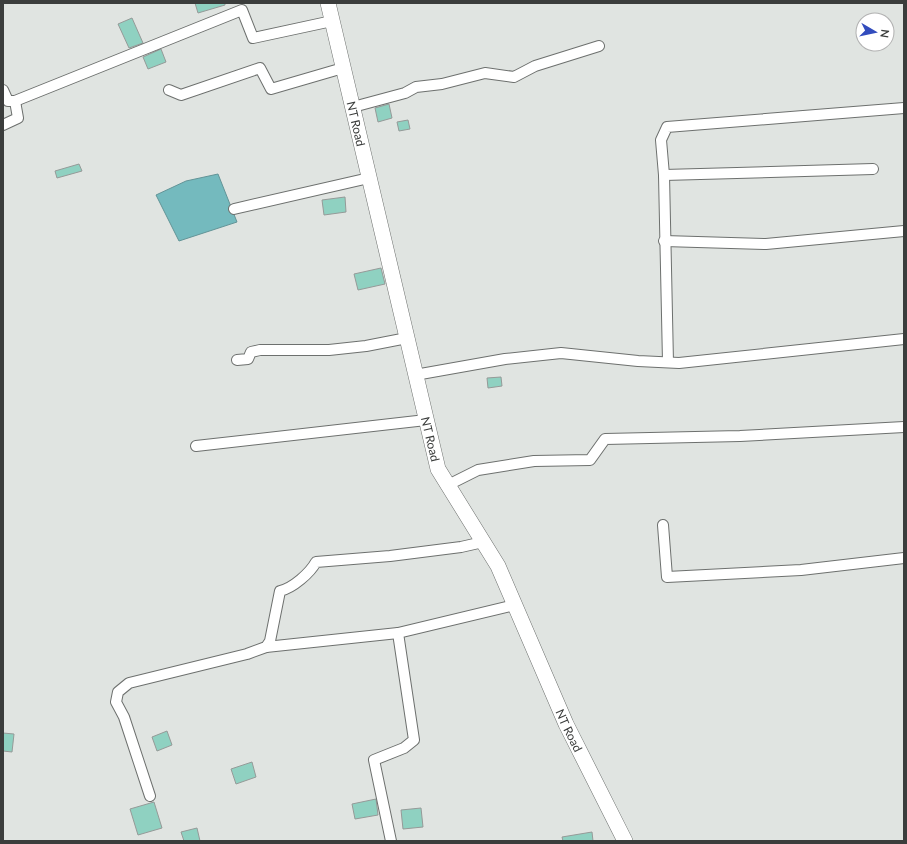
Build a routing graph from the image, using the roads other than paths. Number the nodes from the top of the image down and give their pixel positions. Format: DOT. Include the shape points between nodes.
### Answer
graph roads {
  1 [pos="328,3"];
  2 [pos="332,21"];
  3 [pos="599,46"];
  4 [pos="343,68"];
  5 [pos="3,90"];
  6 [pos="169,90"];
  7 [pos="15,101"];
  8 [pos="352,107"];
  9 [pos="904,108"];
  10 [pos="3,126"];
  11 [pos="873,169"];
  12 [pos="664,175"];
  13 [pos="369,178"];
  14 [pos="234,209"];
  15 [pos="904,231"];
  16 [pos="664,242"];
  17 [pos="407,338"];
  18 [pos="904,339"];
  19 [pos="237,360"];
  20 [pos="668,362"];
  21 [pos="416,375"];
  22 [pos="426,420"];
  23 [pos="904,427"];
  24 [pos="196,446"];
  25 [pos="448,485"];
  26 [pos="663,525"];
  27 [pos="483,542"];
  28 [pos="904,558"];
  29 [pos="515,605"];
  30 [pos="398,633"];
  31 [pos="266,647"];
  32 [pos="150,796"];
  33 [pos="391,841"];
  34 [pos="625,841"];
  1 -- 2 [label="main road, NT Road"];
  2 -- 4 [label="main road, NT Road"];
  2 -- 7 [label="street" via="254,38 242,10"];
  3 -- 8 [label="street" via="535,66 514,77 485,73 442,84 416,87 405,93"];
  4 -- 6 [label="street" via="271,89 260,68 181,94"];
  4 -- 8 [label="main road, NT Road"];
  5 -- 7 [label="street" via="8,101"];
  7 -- 10 [label="street" via="18,118"];
  8 -- 13 [label="main road, NT Road"];
  9 -- 12 [label="street" via="667,127 661,140"];
  11 -- 12 [label="street"];
  12 -- 16 [label="street"];
  13 -- 14 [label="street"];
  13 -- 17 [label="main road, NT Road"];
  15 -- 16 [label="street" via="766,244"];
  16 -- 20 [label="street"];
  17 -- 19 [label="street" via="329,350 260,350 251,352 248,359"];
  17 -- 21 [label="main road, NT Road"];
  18 -- 20 [label="street" via="679,363"];
  20 -- 21 [label="street" via="561,353 505,359"];
  21 -- 22 [label="main road, NT Road"];
  22 -- 24 [label="street"];
  22 -- 25 [label="main road, NT Road" via="438,469"];
  23 -- 25 [label="street" via="605,440 590,460 534,461 478,470"];
  25 -- 27 [label="main road, NT Road"];
  26 -- 28 [label="street" via="667,577 801,570"];
  27 -- 29 [label="main road, NT Road" via="498,566"];
  27 -- 31 [label="street" via="390,556 316,562 303,578 287,590 280,591 270,641"];
  29 -- 30 [label="street"];
  29 -- 34 [label="main road, NT Road" via="566,724"];
  30 -- 31 [label="street"];
  30 -- 33 [label="street" via="414,740 404,748 374,760"];
  31 -- 32 [label="street" via="129,683 118,692 116,702 124,717"];
}
